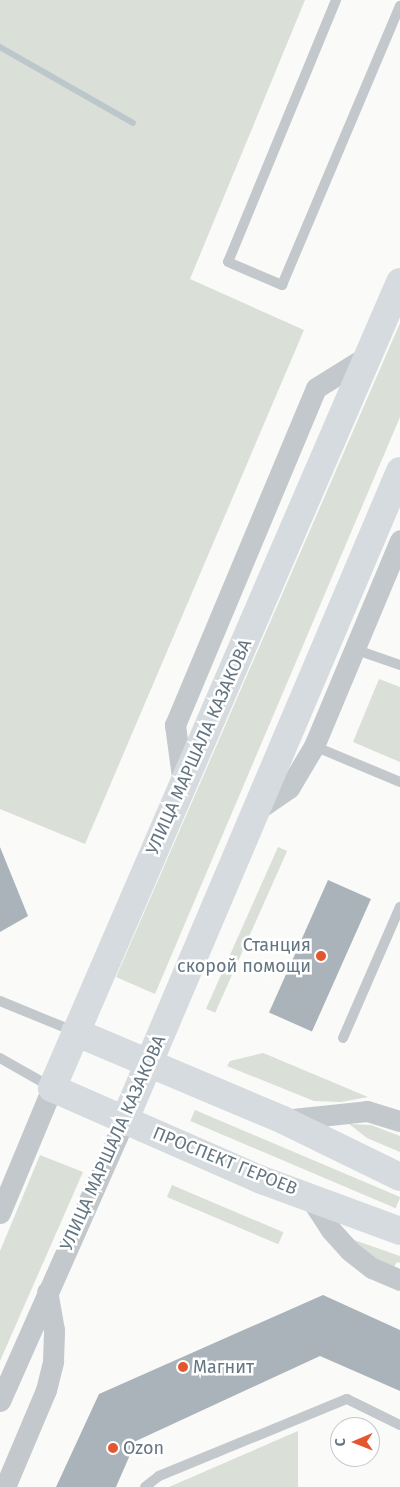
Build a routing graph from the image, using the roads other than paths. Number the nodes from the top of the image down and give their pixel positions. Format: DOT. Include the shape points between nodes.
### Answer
graph roads {
  1 [pos="336,0"];
  2 [pos="400,6"];
  3 [pos="400,282"];
  4 [pos="400,471"];
  5 [pos="400,540"];
  6 [pos="353,648"];
  7 [pos="400,665"];
  8 [pos="314,746"];
  9 [pos="400,782"];
  10 [pos="252,813"];
  11 [pos="400,906"];
  12 [pos="0,1001"];
  13 [pos="75,1032"];
  14 [pos="344,1038"];
  15 [pos="0,1058"];
  16 [pos="150,1061"];
  17 [pos="52,1088"];
  18 [pos="125,1120"];
  19 [pos="283,1120"];
  20 [pos="400,1121"];
  21 [pos="400,1177"];
  22 [pos="310,1196"];
  23 [pos="0,1213"];
  24 [pos="400,1231"];
  25 [pos="400,1280"];
  26 [pos="47,1292"];
  27 [pos="0,1401"];
  28 [pos="400,1425"];
  29 [pos="5,1487"];
  30 [pos="145,1487"];
  1 -- 2 [label="lane" via="228,262 282,285"];
  3 -- 13 [label="street, УЛИЦА МАРШАЛА КАЗАКОВА"];
  4 -- 10 [label="street, УЛИЦА МАРШАЛА КАЗАКОВА"];
  5 -- 6 [label="street"];
  6 -- 7 [label="lane"];
  6 -- 8 [label="street"];
  8 -- 9 [label="lane"];
  8 -- 10 [label="street" via="289,788"];
  10 -- 16 [label="street, УЛИЦА МАРШАЛА КАЗАКОВА"];
  11 -- 14 [label="lane"];
  12 -- 13 [label="lane"];
  13 -- 16 [label="street"];
  13 -- 17 [label="street, УЛИЦА МАРШАЛА КАЗАКОВА"];
  15 -- 17 [label="lane"];
  16 -- 18 [label="street, УЛИЦА МАРШАЛА КАЗАКОВА"];
  16 -- 19 [label="street"];
  17 -- 18 [label="street, ПРОСПЕКТ ГЕРОЕВ"];
  17 -- 23 [label="street, УЛИЦА МАРШАЛА КАЗАКОВА"];
  18 -- 22 [label="street, ПРОСПЕКТ ГЕРОЕВ" via="259,1179"];
  18 -- 26 [label="street, УЛИЦА МАРШАЛА КАЗАКОВА"];
  19 -- 20 [label="street" via="367,1111"];
  19 -- 21 [label="street"];
  22 -- 24 [label="street, ПРОСПЕКТ ГЕРОЕВ"];
  22 -- 25 [label="street" via="350,1251 372,1268"];
  26 -- 27 [label="street, УЛИЦА МАРШАЛА КАЗАКОВА"];
  26 -- 29 [label="street" via="54,1330 53,1361 46,1390"];
  28 -- 30 [label="lane" via="347,1399 159,1476"];
}
